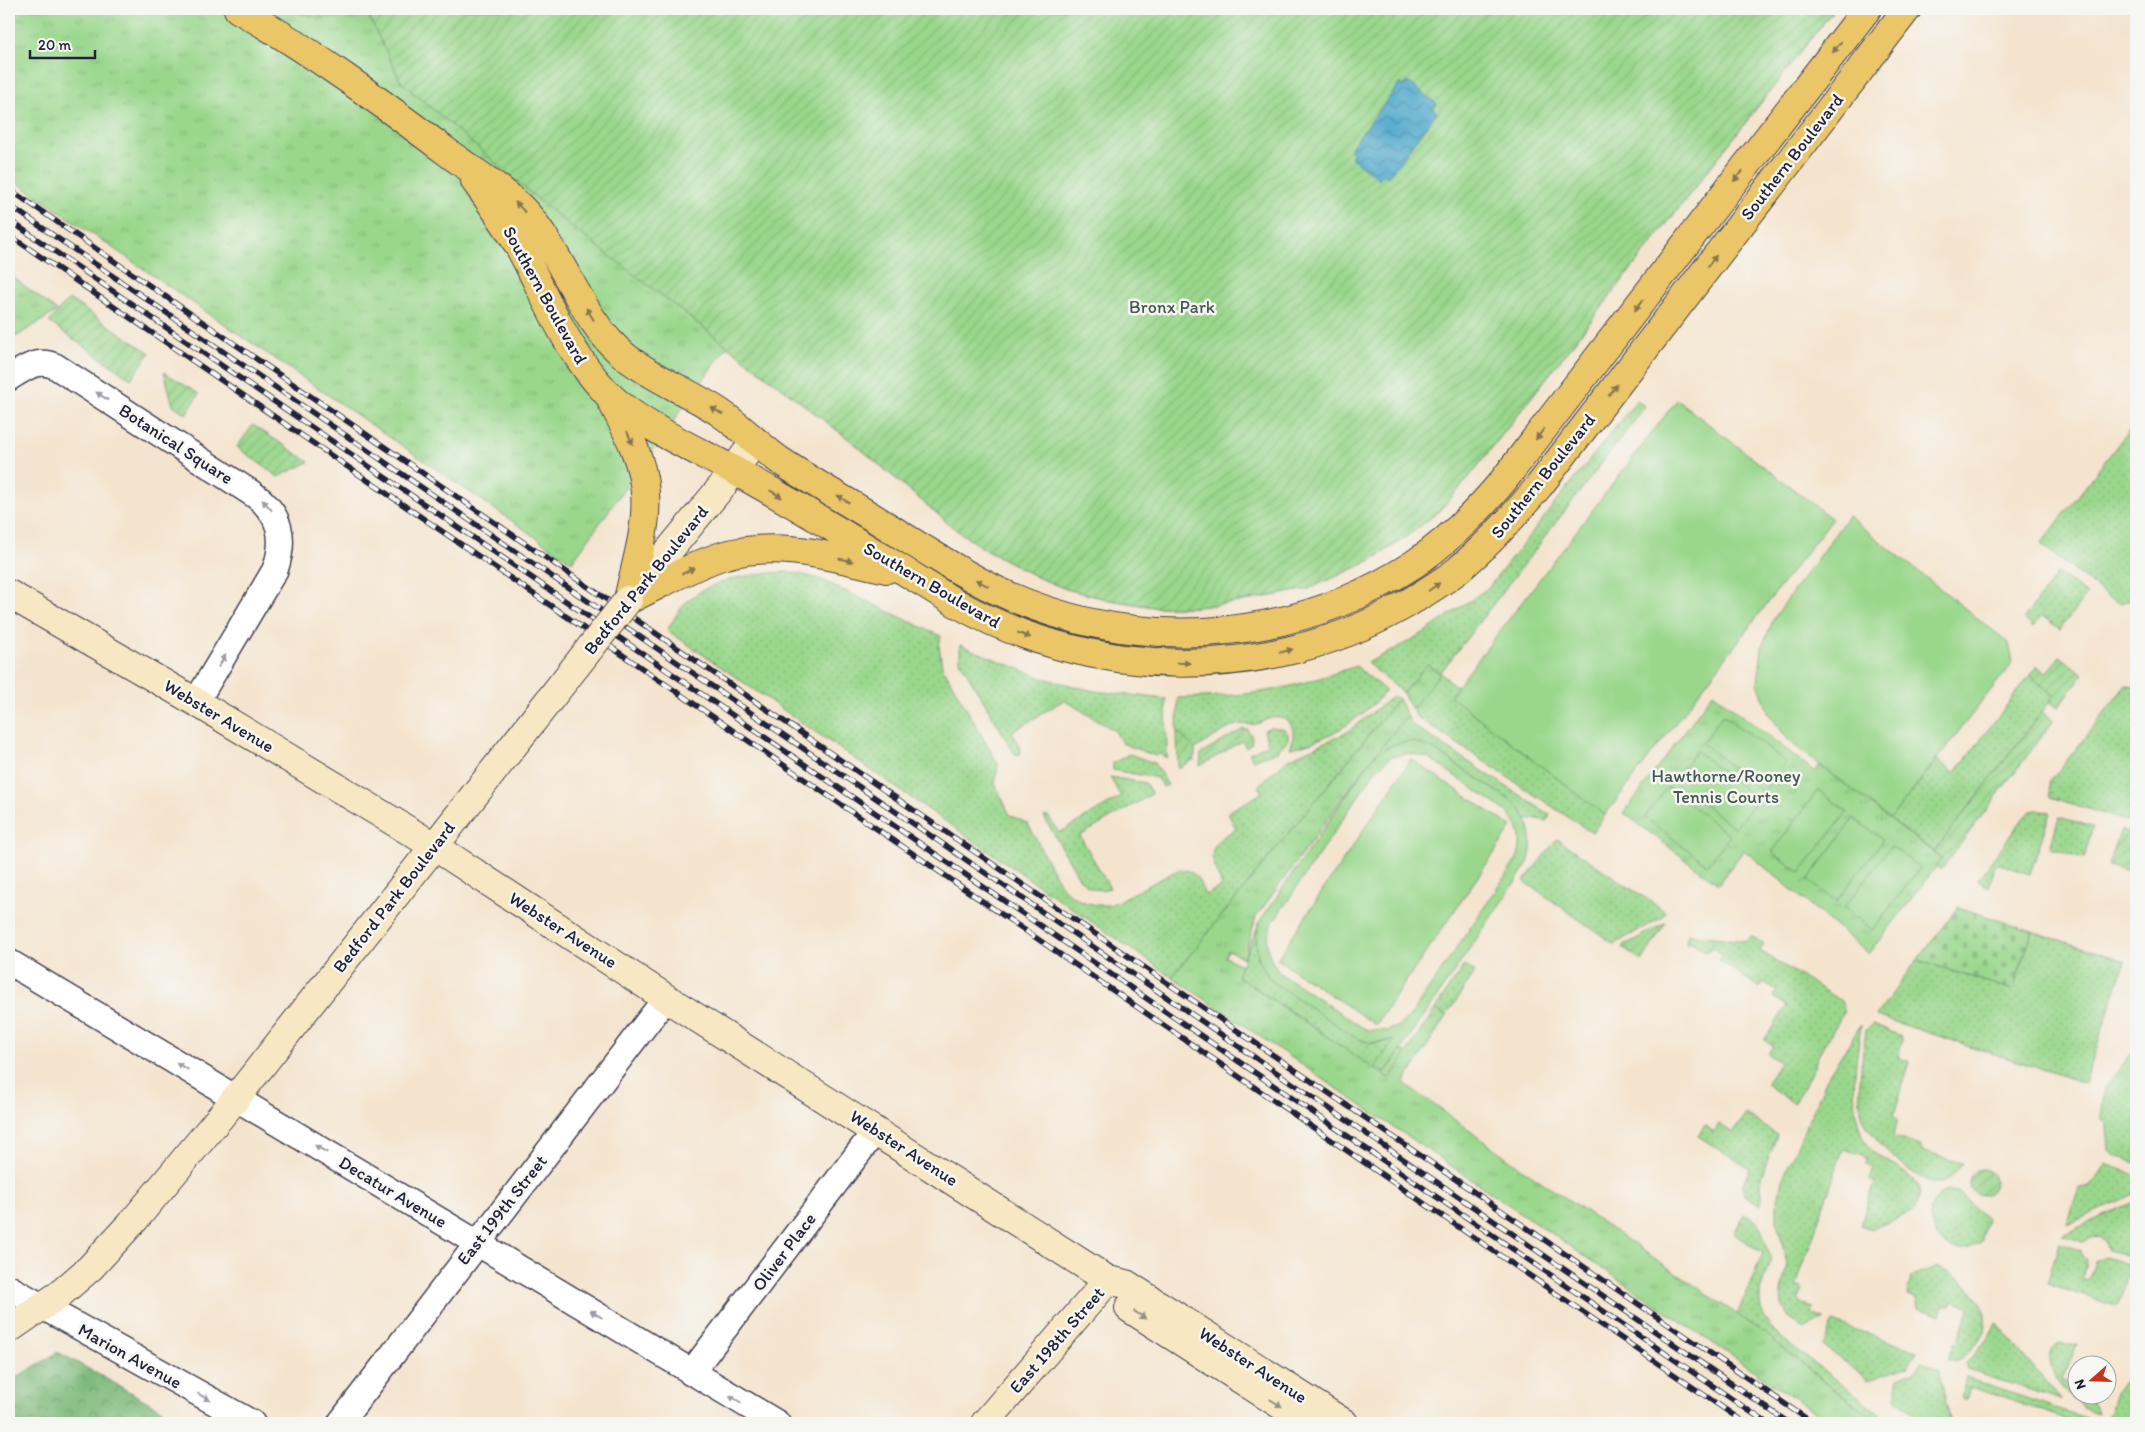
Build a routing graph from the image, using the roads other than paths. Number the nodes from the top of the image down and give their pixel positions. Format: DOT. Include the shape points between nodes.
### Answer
graph roads {
  1 [pos="238,9"];
  2 [pos="1867,9"];
  3 [pos="1907,9"];
  4 [pos="460,162"];
  5 [pos="9,378"];
  6 [pos="608,394"];
  7 [pos="755,441"];
  8 [pos="734,470"];
  9 [pos="909,574"];
  10 [pos="9,594"];
  11 [pos="628,600"];
  12 [pos="196,702"];
  13 [pos="434,846"];
  14 [pos="9,962"];
  15 [pos="666,998"];
  16 [pos="236,1098"];
  17 [pos="876,1130"];
  18 [pos="477,1242"];
  19 [pos="1108,1280"];
  20 [pos="9,1288"];
  21 [pos="41,1307"];
  22 [pos="9,1329"];
  23 [pos="692,1373"];
  24 [pos="252,1423"];
  25 [pos="340,1423"];
  26 [pos="777,1423"];
  27 [pos="985,1423"];
  28 [pos="1309,1423"];
  29 [pos="1344,1423"];
  1 -- 4 [label="main road, Southern Boulevard" via="333,68"];
  2 -- 7 [label="main road, Southern Boulevard, one-way" via="1477,512 1416,562 1347,600 1310,614 1231,630 1150,632 1074,620 1036,607 969,576 780,460"];
  9 -- 3 [label="main road, Southern Boulevard, one-way" via="979,616 1042,642 1083,653 1167,663 1238,661 1316,644 1354,631 1410,602 1456,571 1513,517"];
  4 -- 6 [label="main road, Southern Boulevard" via="516,243 565,339"];
  7 -- 4 [label="main road, Southern Boulevard, one-way" via="721,413 624,356 598,327 554,251 529,216 506,193"];
  12 -- 5 [label="street, Botanical Square, one-way" via="271,579 281,550 280,529 272,510 264,501 54,366 40,362"];
  6 -- 8 [label="main road, Southern Boulevard" via="650,424"];
  6 -- 11 [label="main road, one-way" via="634,447 645,491 644,518"];
  7 -- 8 [label="main road, Bedford Park Boulevard"];
  8 -- 9 [label="main road, Southern Boulevard, one-way"];
  8 -- 11 [label="main road, Bedford Park Boulevard"];
  11 -- 9 [label="main road, one-way" via="710,561 756,550 800,550"];
  10 -- 12 [label="main road, Webster Avenue"];
  11 -- 13 [label="main road, Bedford Park Boulevard, bridge"];
  12 -- 13 [label="main road, Webster Avenue"];
  13 -- 15 [label="main road, Webster Avenue"];
  13 -- 16 [label="main road, Bedford Park Boulevard"];
  16 -- 14 [label="street, Decatur Avenue, one-way"];
  15 -- 17 [label="main road, Webster Avenue"];
  15 -- 18 [label="street, East 199th Street"];
  18 -- 16 [label="street, Decatur Avenue, one-way"];
  16 -- 21 [label="main road, Bedford Park Boulevard" via="130,1226 90,1268"];
  17 -- 19 [label="main road, Webster Avenue"];
  17 -- 23 [label="street, Oliver Place"];
  23 -- 18 [label="street, Decatur Avenue, one-way"];
  18 -- 25 [label="street, East 199th Street"];
  19 -- 27 [label="main road, East 198th Street"];
  19 -- 28 [label="main road, Webster Avenue, one-way" via="1116,1299"];
  19 -- 29 [label="main road, Webster Avenue" via="1126,1284"];
  20 -- 21 [label="street, Marion Avenue"];
  21 -- 22 [label="main road, Bedford Park Boulevard"];
  21 -- 24 [label="street, Marion Avenue, one-way"];
  26 -- 23 [label="street, Decatur Avenue, one-way"];
}
